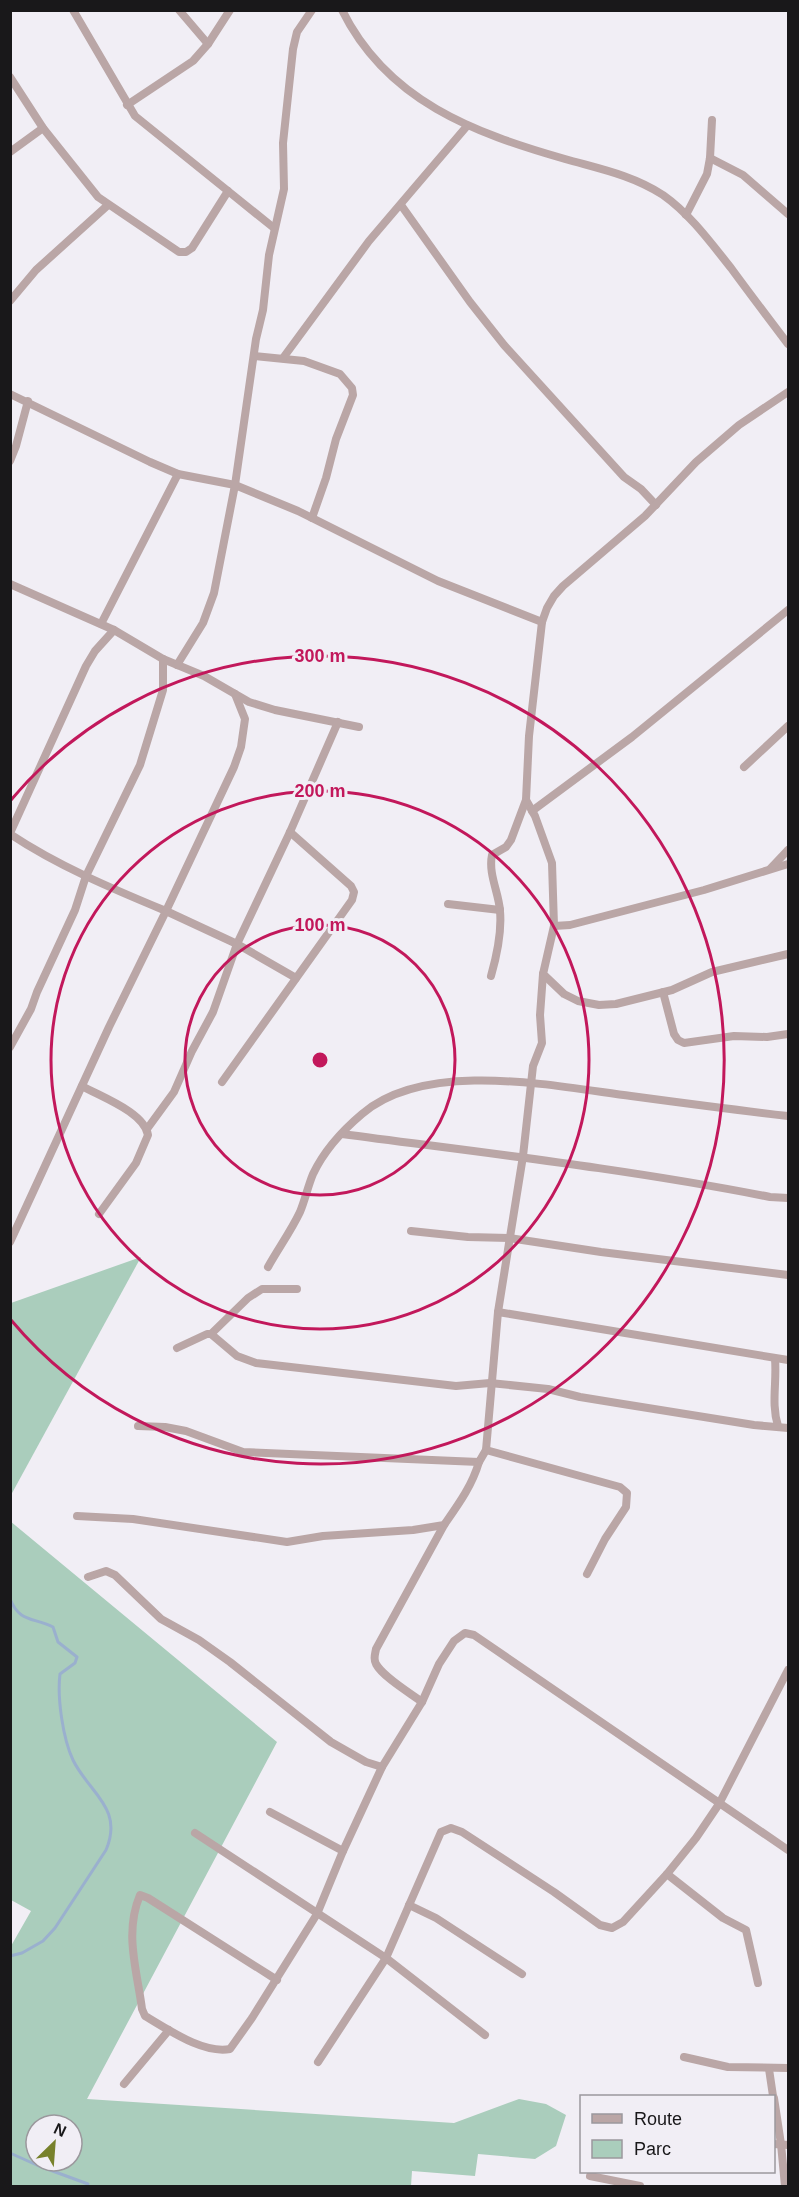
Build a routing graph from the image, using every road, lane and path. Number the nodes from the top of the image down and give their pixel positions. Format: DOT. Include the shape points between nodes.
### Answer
graph roads {
  1 [pos="73,10"];
  2 [pos="179,10"];
  3 [pos="230,10"];
  4 [pos="312,10"];
  5 [pos="342,10"];
  6 [pos="208,44"];
  7 [pos="10,77"];
  8 [pos="128,105"];
  9 [pos="712,120"];
  10 [pos="467,126"];
  11 [pos="43,128"];
  12 [pos="10,152"];
  13 [pos="710,158"];
  14 [pos="228,191"];
  15 [pos="108,205"];
  16 [pos="401,205"];
  17 [pos="789,214"];
  18 [pos="686,215"];
  19 [pos="274,228"];
  20 [pos="10,301"];
  21 [pos="789,344"];
  22 [pos="254,356"];
  23 [pos="283,358"];
  24 [pos="10,393"];
  25 [pos="789,393"];
  26 [pos="28,401"];
  27 [pos="10,461"];
  28 [pos="178,474"];
  29 [pos="235,485"];
  30 [pos="656,506"];
  31 [pos="312,518"];
  32 [pos="10,584"];
  33 [pos="789,610"];
  34 [pos="542,622"];
  35 [pos="102,624"];
  36 [pos="114,630"];
  37 [pos="163,659"];
  38 [pos="177,665"];
  39 [pos="235,694"];
  40 [pos="339,722"];
  41 [pos="789,726"];
  42 [pos="359,727"];
  43 [pos="744,767"];
  44 [pos="526,800"];
  45 [pos="532,811"];
  46 [pos="290,832"];
  47 [pos="10,834"];
  48 [pos="789,850"];
  49 [pos="789,864"];
  50 [pos="769,870"];
  51 [pos="86,876"];
  52 [pos="447,904"];
  53 [pos="500,910"];
  54 [pos="166,911"];
  55 [pos="554,926"];
  56 [pos="237,944"];
  57 [pos="789,954"];
  58 [pos="543,974"];
  59 [pos="491,976"];
  60 [pos="296,978"];
  61 [pos="663,992"];
  62 [pos="789,1034"];
  63 [pos="10,1047"];
  64 [pos="222,1082"];
  65 [pos="531,1083"];
  66 [pos="82,1086"];
  67 [pos="789,1116"];
  68 [pos="147,1129"];
  69 [pos="342,1134"];
  70 [pos="523,1156"];
  71 [pos="789,1198"];
  72 [pos="99,1214"];
  73 [pos="411,1231"];
  74 [pos="509,1238"];
  75 [pos="10,1242"];
  76 [pos="268,1267"];
  77 [pos="789,1275"];
  78 [pos="297,1289"];
  79 [pos="498,1312"];
  80 [pos="212,1334"];
  81 [pos="177,1348"];
  82 [pos="775,1359"];
  83 [pos="789,1359"];
  84 [pos="490,1383"];
  85 [pos="138,1426"];
  86 [pos="778,1426"];
  87 [pos="789,1428"];
  88 [pos="486,1450"];
  89 [pos="479,1462"];
  90 [pos="76,1516"];
  91 [pos="444,1526"];
  92 [pos="587,1574"];
  93 [pos="88,1577"];
  94 [pos="789,1670"];
  95 [pos="422,1702"];
  96 [pos="382,1767"];
  97 [pos="719,1804"];
  98 [pos="270,1812"];
  99 [pos="195,1833"];
  100 [pos="789,1850"];
  101 [pos="343,1851"];
  102 [pos="667,1874"];
  103 [pos="409,1905"];
  104 [pos="317,1914"];
  105 [pos="386,1958"];
  106 [pos="522,1974"];
  107 [pos="277,1980"];
  108 [pos="758,1983"];
  109 [pos="168,2030"];
  110 [pos="485,2035"];
  111 [pos="684,2057"];
  112 [pos="318,2062"];
  113 [pos="789,2068"];
  114 [pos="768,2069"];
  115 [pos="124,2084"];
  116 [pos="773,2095"];
  117 [pos="775,2109"];
  118 [pos="781,2144"];
  119 [pos="590,2176"];
  120 [pos="640,2187"];
  121 [pos="785,2187"];
  1 -- 8 [label="street"];
  2 -- 6 [label="street"];
  3 -- 6 [label="street"];
  4 -- 19 [label="street" via="295,41 283,143 284,189"];
  5 -- 10 [label="street" via="369,52 397,83"];
  6 -- 8 [label="street" via="193,61"];
  7 -- 11 [label="street"];
  8 -- 14 [label="street" via="143,124"];
  9 -- 13 [label="street"];
  10 -- 16 [label="street"];
  10 -- 18 [label="street" via="522,147 617,172 664,196"];
  11 -- 12 [label="street"];
  11 -- 15 [label="street" via="84,182"];
  13 -- 17 [label="street" via="743,175"];
  13 -- 18 [label="street" via="702,186"];
  14 -- 15 [label="street" via="186,252 179,252"];
  14 -- 19 [label="street"];
  15 -- 20 [label="street" via="36,270"];
  16 -- 23 [label="street" via="369,241"];
  16 -- 30 [label="street" via="504,345 624,477"];
  18 -- 21 [label="street"];
  19 -- 22 [label="street"];
  22 -- 23 [label="street"];
  22 -- 29 [label="street"];
  23 -- 31 [label="street" via="340,374 352,388 353,395"];
  24 -- 26 [label="street"];
  25 -- 30 [label="street" via="739,425"];
  26 -- 27 [label="street"];
  26 -- 28 [label="street"];
  28 -- 29 [label="street"];
  28 -- 35 [label="street"];
  29 -- 31 [label="street"];
  29 -- 38 [label="street" via="210,608"];
  30 -- 34 [label="street" via="563,586"];
  31 -- 34 [label="street" via="438,581"];
  32 -- 35 [label="street"];
  33 -- 45 [label="street" via="632,737"];
  34 -- 44 [label="street"];
  35 -- 36 [label="street"];
  36 -- 37 [label="street"];
  36 -- 47 [label="street" via="86,666"];
  37 -- 38 [label="street"];
  37 -- 51 [label="street" via="164,690 144,754"];
  38 -- 39 [label="street"];
  39 -- 40 [label="street" via="275,710"];
  39 -- 54 [label="street" via="245,719 241,747"];
  40 -- 42 [label="street"];
  40 -- 46 [label="street"];
  41 -- 43 [label="street"];
  44 -- 45 [label="street"];
  44 -- 53 [label="street" via="511,840 492,855"];
  45 -- 55 [label="street" via="552,864"];
  46 -- 56 [label="street"];
  46 -- 60 [label="street" via="354,892"];
  47 -- 51 [label="street"];
  48 -- 50 [label="street"];
  49 -- 50 [label="street"];
  50 -- 55 [label="street" via="570,925"];
  51 -- 54 [label="street"];
  51 -- 63 [label="street" via="75,910"];
  52 -- 53 [label="street"];
  53 -- 59 [label="street" via="498,951"];
  54 -- 56 [label="street"];
  54 -- 66 [label="street"];
  55 -- 58 [label="street"];
  56 -- 60 [label="street"];
  56 -- 68 [label="street" via="213,1012 174,1092"];
  57 -- 61 [label="street" via="702,975"];
  58 -- 61 [label="street" via="564,994 599,1005"];
  58 -- 65 [label="street" via="542,1043"];
  60 -- 64 [label="street"];
  61 -- 62 [label="street" via="674,1034 684,1042"];
  65 -- 67 [label="street"];
  65 -- 69 [label="street" via="432,1084 408,1090 363,1113"];
  65 -- 70 [label="street"];
  66 -- 68 [label="street" via="135,1115"];
  66 -- 75 [label="street"];
  68 -- 72 [label="street" via="136,1163"];
  69 -- 70 [label="street"];
  69 -- 76 [label="street" via="313,1174 299,1213"];
  70 -- 71 [label="street"];
  70 -- 74 [label="street"];
  73 -- 74 [label="street"];
  74 -- 77 [label="street"];
  74 -- 79 [label="street"];
  78 -- 80 [label="street" via="262,1289"];
  79 -- 82 [label="street"];
  79 -- 84 [label="street"];
  80 -- 81 [label="street"];
  80 -- 84 [label="street" via="237,1356 256,1363 456,1386"];
  82 -- 83 [label="street"];
  82 -- 86 [label="street" via="773,1403"];
  84 -- 86 [label="street"];
  84 -- 88 [label="street"];
  85 -- 89 [label="street" via="186,1431 243,1452"];
  86 -- 87 [label="street"];
  88 -- 89 [label="street"];
  88 -- 92 [label="street" via="620,1487 627,1493 626,1507"];
  89 -- 91 [label="street"];
  90 -- 91 [label="street" via="133,1519 288,1542"];
  91 -- 95 [label="street" via="374,1657 376,1665"];
  93 -- 96 [label="street" via="110,1572 161,1619 200,1640 331,1742"];
  94 -- 97 [label="street"];
  95 -- 96 [label="street"];
  95 -- 97 [label="street" via="454,1641 465,1633 474,1635"];
  96 -- 101 [label="street"];
  97 -- 100 [label="street"];
  97 -- 102 [label="street"];
  98 -- 101 [label="street"];
  99 -- 104 [label="street"];
  101 -- 104 [label="street"];
  102 -- 103 [label="street" via="623,1922 612,1928 600,1925 451,1828 441,1832"];
  102 -- 108 [label="street" via="723,1918 746,1930"];
  103 -- 105 [label="street"];
  103 -- 106 [label="street"];
  104 -- 105 [label="street"];
  104 -- 107 [label="street"];
  105 -- 110 [label="street"];
  105 -- 112 [label="street"];
  107 -- 109 [label="street" via="230,2049 201,2047"];
  107 -- 109 [label="street" via="140,1895 132,1926 132,1948 142,2009"];
  109 -- 115 [label="street"];
  111 -- 114 [label="street" via="728,2067"];
  113 -- 114 [label="street"];
  114 -- 116 [label="street"];
  117 -- 118 [label="street"];
  118 -- 121 [label="street"];
  119 -- 120 [label="street"];
}
